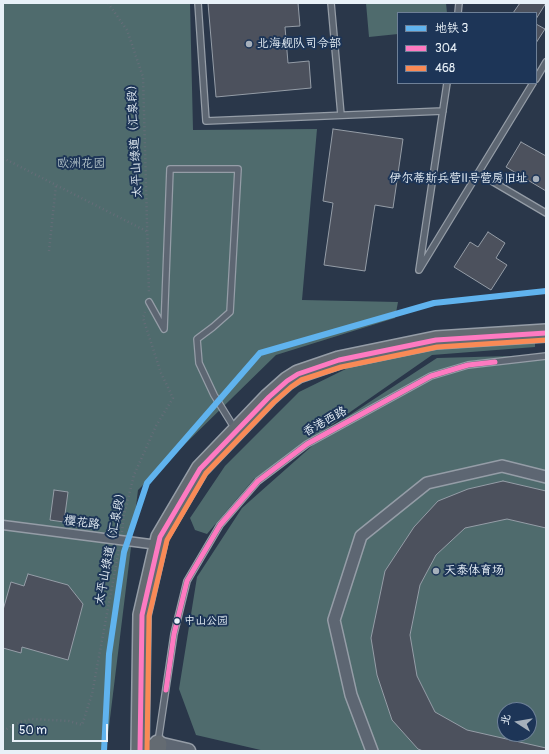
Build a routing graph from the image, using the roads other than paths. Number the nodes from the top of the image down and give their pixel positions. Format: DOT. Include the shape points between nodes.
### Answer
graph roads {
  1 [pos="198,3"];
  2 [pos="332,3"];
  3 [pos="546,62"];
  4 [pos="537,76"];
  5 [pos="447,84"];
  6 [pos="532,84"];
  7 [pos="443,111"];
  8 [pos="341,115"];
  9 [pos="478,174"];
  10 [pos="546,213"];
  11 [pos="149,302"];
  12 [pos="546,333"];
  13 [pos="546,356"];
  14 [pos="237,431"];
  15 [pos="546,477"];
  16 [pos="3,525"];
  17 [pos="158,545"];
  18 [pos="153,749"];
  19 [pos="140,751"];
  20 [pos="188,751"];
  21 [pos="372,751"];
  1 -- 8 [label="lane" via="206,121"];
  2 -- 8 [label="lane"];
  3 -- 4 [label="lane"];
  5 -- 7 [label="lane"];
  6 -- 9 [label="lane"];
  7 -- 8 [label="lane"];
  7 -- 9 [label="lane" via="419,270"];
  9 -- 10 [label="lane"];
  11 -- 14 [label="lane" via="164,329 170,169 238,169 230,312 197,339 199,364"];
  12 -- 14 [label="main road" via="436,340 339,360 298,374 287,381 268,397"];
  13 -- 18 [label="lane, 香港西路" via="468,365 431,376 307,444 258,481 220,525 187,581 174,634"];
  14 -- 17 [label="main road" via="200,469 160,537"];
  15 -- 21 [label="street" via="502,466 427,483 361,536 334,620 351,695"];
  16 -- 17 [label="street, 樱花路"];
  17 -- 19 [label="main road" via="142,615"];
  18 -- 20 [label="street"];
}
